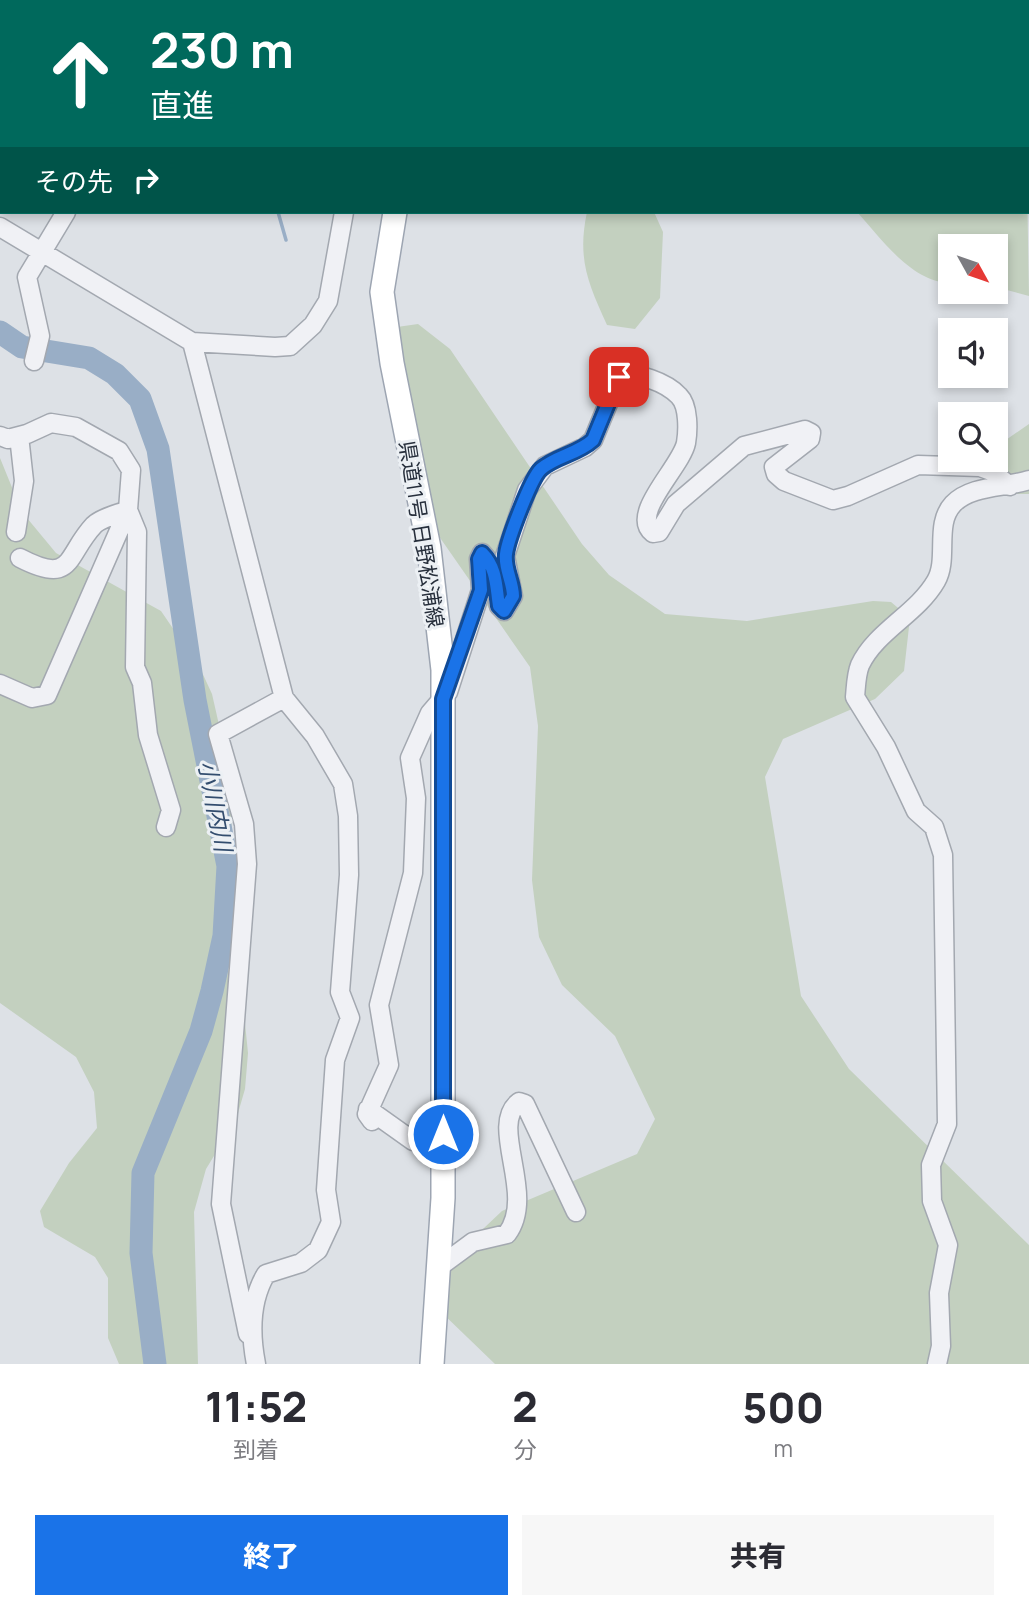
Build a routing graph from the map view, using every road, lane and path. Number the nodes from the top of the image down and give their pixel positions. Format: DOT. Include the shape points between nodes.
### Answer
graph roads {
  1 [pos="65,214"];
  2 [pos="344,214"];
  3 [pos="395,214"];
  4 [pos="0,227"];
  5 [pos="41,253"];
  6 [pos="192,342"];
  7 [pos="34,361"];
  8 [pos="0,436"];
  9 [pos="19,436"];
  10 [pos="1029,480"];
  11 [pos="1010,486"];
  12 [pos="128,510"];
  13 [pos="16,532"];
  14 [pos="20,558"];
  15 [pos="0,684"];
  16 [pos="284,698"];
  17 [pos="443,699"];
  18 [pos="166,827"];
  19 [pos="443,1134"];
  20 [pos="576,1212"];
  21 [pos="439,1266"];
  22 [pos="252,1340"];
  23 [pos="256,1364"];
  24 [pos="432,1364"];
  25 [pos="937,1364"];
  1 -- 5 [label="street"];
  2 -- 6 [label="street" via="328,301 313,325 290,346"];
  3 -- 17 [label="main road, 県道11号 日野松浦線" via="382,292 391,362 429,548"];
  4 -- 5 [label="street"];
  5 -- 6 [label="street"];
  5 -- 7 [label="street" via="27,277 40,336"];
  6 -- 16 [label="street"];
  8 -- 9 [label="street"];
  9 -- 12 [label="street" via="51,423 76,426 119,452 131,470"];
  9 -- 13 [label="street" via="24,481"];
  10 -- 11 [label="street"];
  11 -- 17 [label="street" via="980,467 918,465 833,500 776,474 774,467 782,458 810,439 811,433 805,430 744,446 676,504 659,532 653,533 645,521 685,449 685,411 681,397 650,379 627,373 619,377 593,440 545,466 527,490 505,556 513,596 504,611 499,606 496,577 482,553 481,590"];
  11 -- 25 [label="street" via="966,492 951,505 944,519 939,576 929,593 870,650 859,667 855,697 886,747 916,811 934,827 943,855 947,1124 931,1165 932,1201 948,1245 939,1293 942,1346"];
  12 -- 14 [label="street" via="95,524 63,567 42,570"];
  12 -- 15 [label="street" via="47,695 32,698"];
  12 -- 18 [label="street" via="137,532 135,667 142,683 148,735 171,810"];
  16 -- 22 [label="street" via="218,734 244,824 247,864 220,1204 244,1329"];
  16 -- 22 [label="street" via="343,784 349,875 340,992 350,1018 335,1059 326,1191 331,1222 318,1250 301,1262 266,1274 256,1292"];
  17 -- 19 [label="main road, 県道11号 日野松浦線"];
  17 -- 19 [label="street" via="430,713 410,758 416,798 412,873 379,1005 389,1065 370,1115 413,1141"];
  19 -- 21 [label="main road, 県道11号 日野松浦線"];
  20 -- 21 [label="street" via="525,1104 519,1102 508,1127 517,1182 516,1222 508,1234 473,1242"];
  21 -- 24 [label="main road, 県道11号 日野松浦線"];
  22 -- 23 [label="street"];
}
